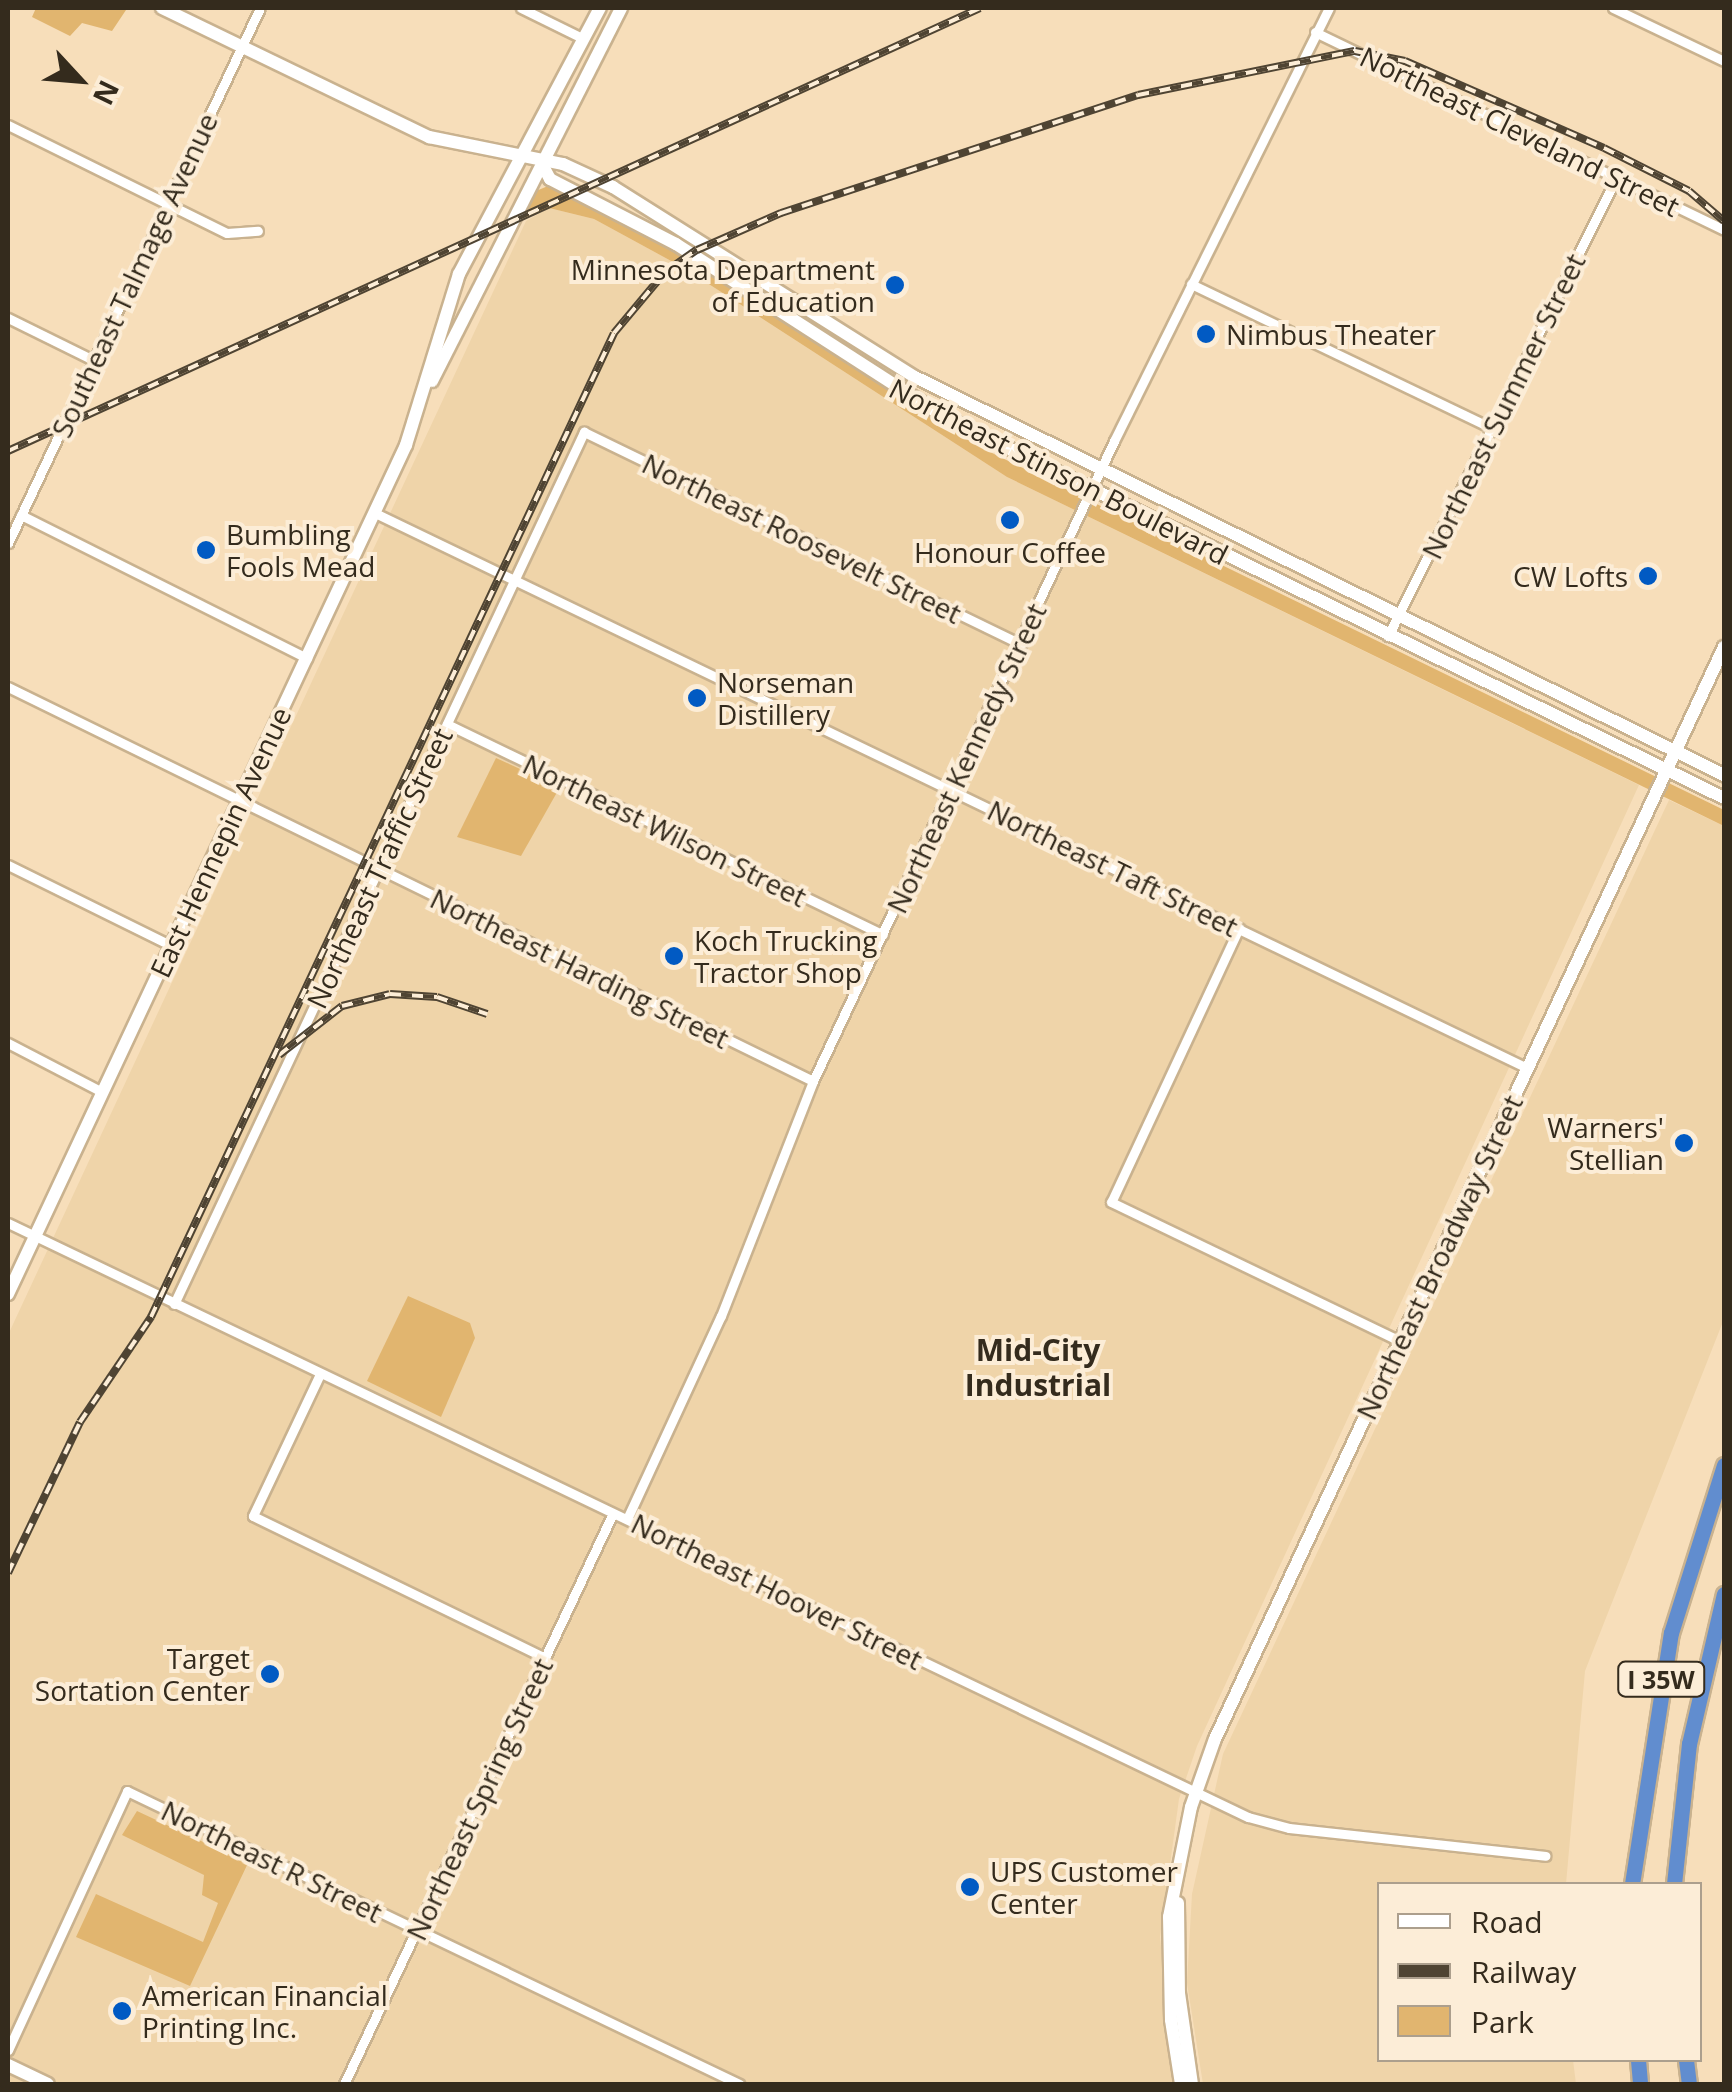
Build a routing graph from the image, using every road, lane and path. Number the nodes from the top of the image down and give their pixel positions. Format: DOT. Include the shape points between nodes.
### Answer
graph roads {
  1 [pos="162,8"];
  2 [pos="260,8"];
  3 [pos="521,8"];
  4 [pos="600,8"];
  5 [pos="621,8"];
  6 [pos="1329,8"];
  7 [pos="1614,8"];
  8 [pos="1315,32"];
  9 [pos="582,38"];
  10 [pos="242,45"];
  11 [pos="1724,61"];
  12 [pos="8,125"];
  13 [pos="518,160"];
  14 [pos="542,164"];
  15 [pos="1617,176"];
  16 [pos="168,204"];
  17 [pos="1724,230"];
  18 [pos="258,231"];
  19 [pos="1191,284"];
  20 [pos="8,318"];
  21 [pos="93,360"];
  22 [pos="428,387"];
  23 [pos="1492,428"];
  24 [pos="584,432"];
  25 [pos="1101,471"];
  26 [pos="1092,489"];
  27 [pos="375,512"];
  28 [pos="21,515"];
  29 [pos="8,543"];
  30 [pos="516,578"];
  31 [pos="1398,616"];
  32 [pos="1388,636"];
  33 [pos="1021,644"];
  34 [pos="1724,647"];
  35 [pos="307,658"];
  36 [pos="8,688"];
  37 [pos="447,724"];
  38 [pos="1675,750"];
  39 [pos="1666,770"];
  40 [pos="1724,775"];
  41 [pos="952,790"];
  42 [pos="1724,798"];
  43 [pos="240,801"];
  44 [pos="8,865"];
  45 [pos="378,869"];
  46 [pos="1239,928"];
  47 [pos="884,934"];
  48 [pos="172,946"];
  49 [pos="8,1043"];
  50 [pos="1527,1068"];
  51 [pos="813,1081"];
  52 [pos="102,1092"];
  53 [pos="8,1223"];
  54 [pos="35,1237"];
  55 [pos="8,1294"];
  56 [pos="174,1304"];
  57 [pos="1400,1341"];
  58 [pos="320,1374"];
  59 [pos="1724,1454"];
  60 [pos="1721,1472"];
  61 [pos="613,1513"];
  62 [pos="627,1519"];
  63 [pos="1724,1594"];
  64 [pos="1724,1624"];
  65 [pos="545,1658"];
  66 [pos="1704,1679"];
  67 [pos="1196,1792"];
  68 [pos="1545,1856"];
  69 [pos="1178,1875"];
  70 [pos="1632,1882"];
  71 [pos="1674,1882"];
  72 [pos="417,1931"];
  73 [pos="8,2050"];
  74 [pos="8,2065"];
  75 [pos="48,2084"];
  76 [pos="344,2084"];
  77 [pos="739,2084"];
  78 [pos="1181,2084"];
  79 [pos="1192,2084"];
  1 -- 10 [label="main road"];
  2 -- 10 [label="street, Southeast Talmage Avenue"];
  3 -- 9 [label="street"];
  4 -- 9 [label="main road, East Hennepin Avenue"];
  5 -- 14 [label="main road, East Hennepin Avenue"];
  6 -- 8 [label="street, Northeast Kennedy Street"];
  7 -- 11 [label="street"];
  8 -- 15 [label="street, Northeast Cleveland Street"];
  8 -- 19 [label="street, Northeast Kennedy Street"];
  9 -- 13 [label="main road, East Hennepin Avenue"];
  10 -- 13 [label="main road" via="429,137"];
  10 -- 16 [label="street, Southeast Talmage Avenue"];
  12 -- 16 [label="street"];
  13 -- 14 [label="main road"];
  13 -- 22 [label="main road, East Hennepin Avenue" via="446,306"];
  14 -- 22 [label="main road, East Hennepin Avenue"];
  14 -- 25 [label="main road, Northeast Stinson Boulevard" via="563,164 662,213 915,377"];
  14 -- 26 [label="main road, Northeast Stinson Boulevard" via="550,178 676,244 916,401"];
  15 -- 17 [label="street, Northeast Cleveland Street"];
  15 -- 23 [label="street, Northeast Summer Street"];
  16 -- 18 [label="street" via="226,233"];
  16 -- 21 [label="street, Southeast Talmage Avenue"];
  19 -- 23 [label="street"];
  19 -- 25 [label="street, Northeast Kennedy Street"];
  20 -- 21 [label="street"];
  21 -- 28 [label="street, Southeast Talmage Avenue"];
  22 -- 27 [label="main road, East Hennepin Avenue"];
  23 -- 31 [label="street, Northeast Summer Street"];
  24 -- 30 [label="street, Northeast Traffic Street"];
  24 -- 33 [label="street, Northeast Roosevelt Street"];
  25 -- 26 [label="street, Northeast Kennedy Street"];
  25 -- 31 [label="main road, Northeast Stinson Boulevard"];
  26 -- 32 [label="main road, Northeast Stinson Boulevard"];
  26 -- 33 [label="street, Northeast Kennedy Street"];
  27 -- 30 [label="street, Northeast Taft Street"];
  27 -- 35 [label="main road, East Hennepin Avenue"];
  28 -- 29 [label="street, Southeast Talmage Avenue"];
  28 -- 35 [label="street"];
  30 -- 37 [label="street, Northeast Traffic Street"];
  30 -- 41 [label="street, Northeast Taft Street"];
  31 -- 32 [label="street, Northeast Summer Street"];
  31 -- 38 [label="main road, Northeast Stinson Boulevard"];
  32 -- 39 [label="main road, Northeast Stinson Boulevard"];
  33 -- 41 [label="street, Northeast Kennedy Street"];
  34 -- 38 [label="main road, Northeast Broadway Street"];
  35 -- 43 [label="main road, East Hennepin Avenue"];
  36 -- 43 [label="street, Northeast Harding Street"];
  37 -- 45 [label="street, Northeast Traffic Street"];
  37 -- 47 [label="street, Northeast Wilson Street"];
  38 -- 39 [label="main road, Northeast Broadway Street"];
  38 -- 40 [label="main road, Northeast Stinson Boulevard"];
  39 -- 42 [label="main road, Northeast Stinson Boulevard"];
  39 -- 50 [label="main road, Northeast Broadway Street"];
  41 -- 46 [label="street, Northeast Taft Street"];
  41 -- 47 [label="street, Northeast Kennedy Street"];
  43 -- 45 [label="street, Northeast Harding Street"];
  43 -- 48 [label="main road, East Hennepin Avenue"];
  44 -- 48 [label="street"];
  45 -- 51 [label="street, Northeast Harding Street"];
  45 -- 56 [label="street, Northeast Traffic Street"];
  46 -- 50 [label="street, Northeast Taft Street"];
  46 -- 57 [label="street" via="1110,1202"];
  47 -- 51 [label="street, Northeast Kennedy Street"];
  48 -- 52 [label="main road, East Hennepin Avenue"];
  49 -- 52 [label="street"];
  50 -- 57 [label="main road, Northeast Broadway Street"];
  51 -- 62 [label="street, Northeast Kennedy Street" via="720,1316"];
  52 -- 54 [label="main road, East Hennepin Avenue"];
  53 -- 54 [label="street, Northeast Hoover Street"];
  54 -- 55 [label="main road, East Hennepin Avenue"];
  54 -- 56 [label="street, Northeast Hoover Street"];
  56 -- 58 [label="street, Northeast Hoover Street"];
  57 -- 67 [label="main road, Northeast Broadway Street" via="1226,1712"];
  58 -- 61 [label="street, Northeast Hoover Street"];
  58 -- 65 [label="street" via="253,1516"];
  59 -- 60 [label="highway"];
  60 -- 70 [label="highway, I 35W" via="1667,1651"];
  61 -- 62 [label="street, Northeast Hoover Street"];
  61 -- 65 [label="street, Northeast Spring Street"];
  62 -- 67 [label="street, Northeast Hoover Street"];
  63 -- 66 [label="highway, I 35W"];
  64 -- 66 [label="highway"];
  65 -- 72 [label="street, Northeast Spring Street"];
  66 -- 71 [label="highway, I 35W" via="1678,1812"];
  67 -- 68 [label="street, Northeast Hoover Street" via="1270,1824"];
  67 -- 69 [label="main road, Northeast Broadway Street"];
  69 -- 78 [label="main road, Northeast Broadway Street" via="1168,1963"];
  69 -- 79 [label="main road, Northeast Broadway Street" via="1179,1993"];
  72 -- 73 [label="street, Northeast R Street" via="127,1791"];
  72 -- 76 [label="street, Northeast Spring Street"];
  72 -- 77 [label="street, Northeast R Street"];
  74 -- 75 [label="main road"];
}
